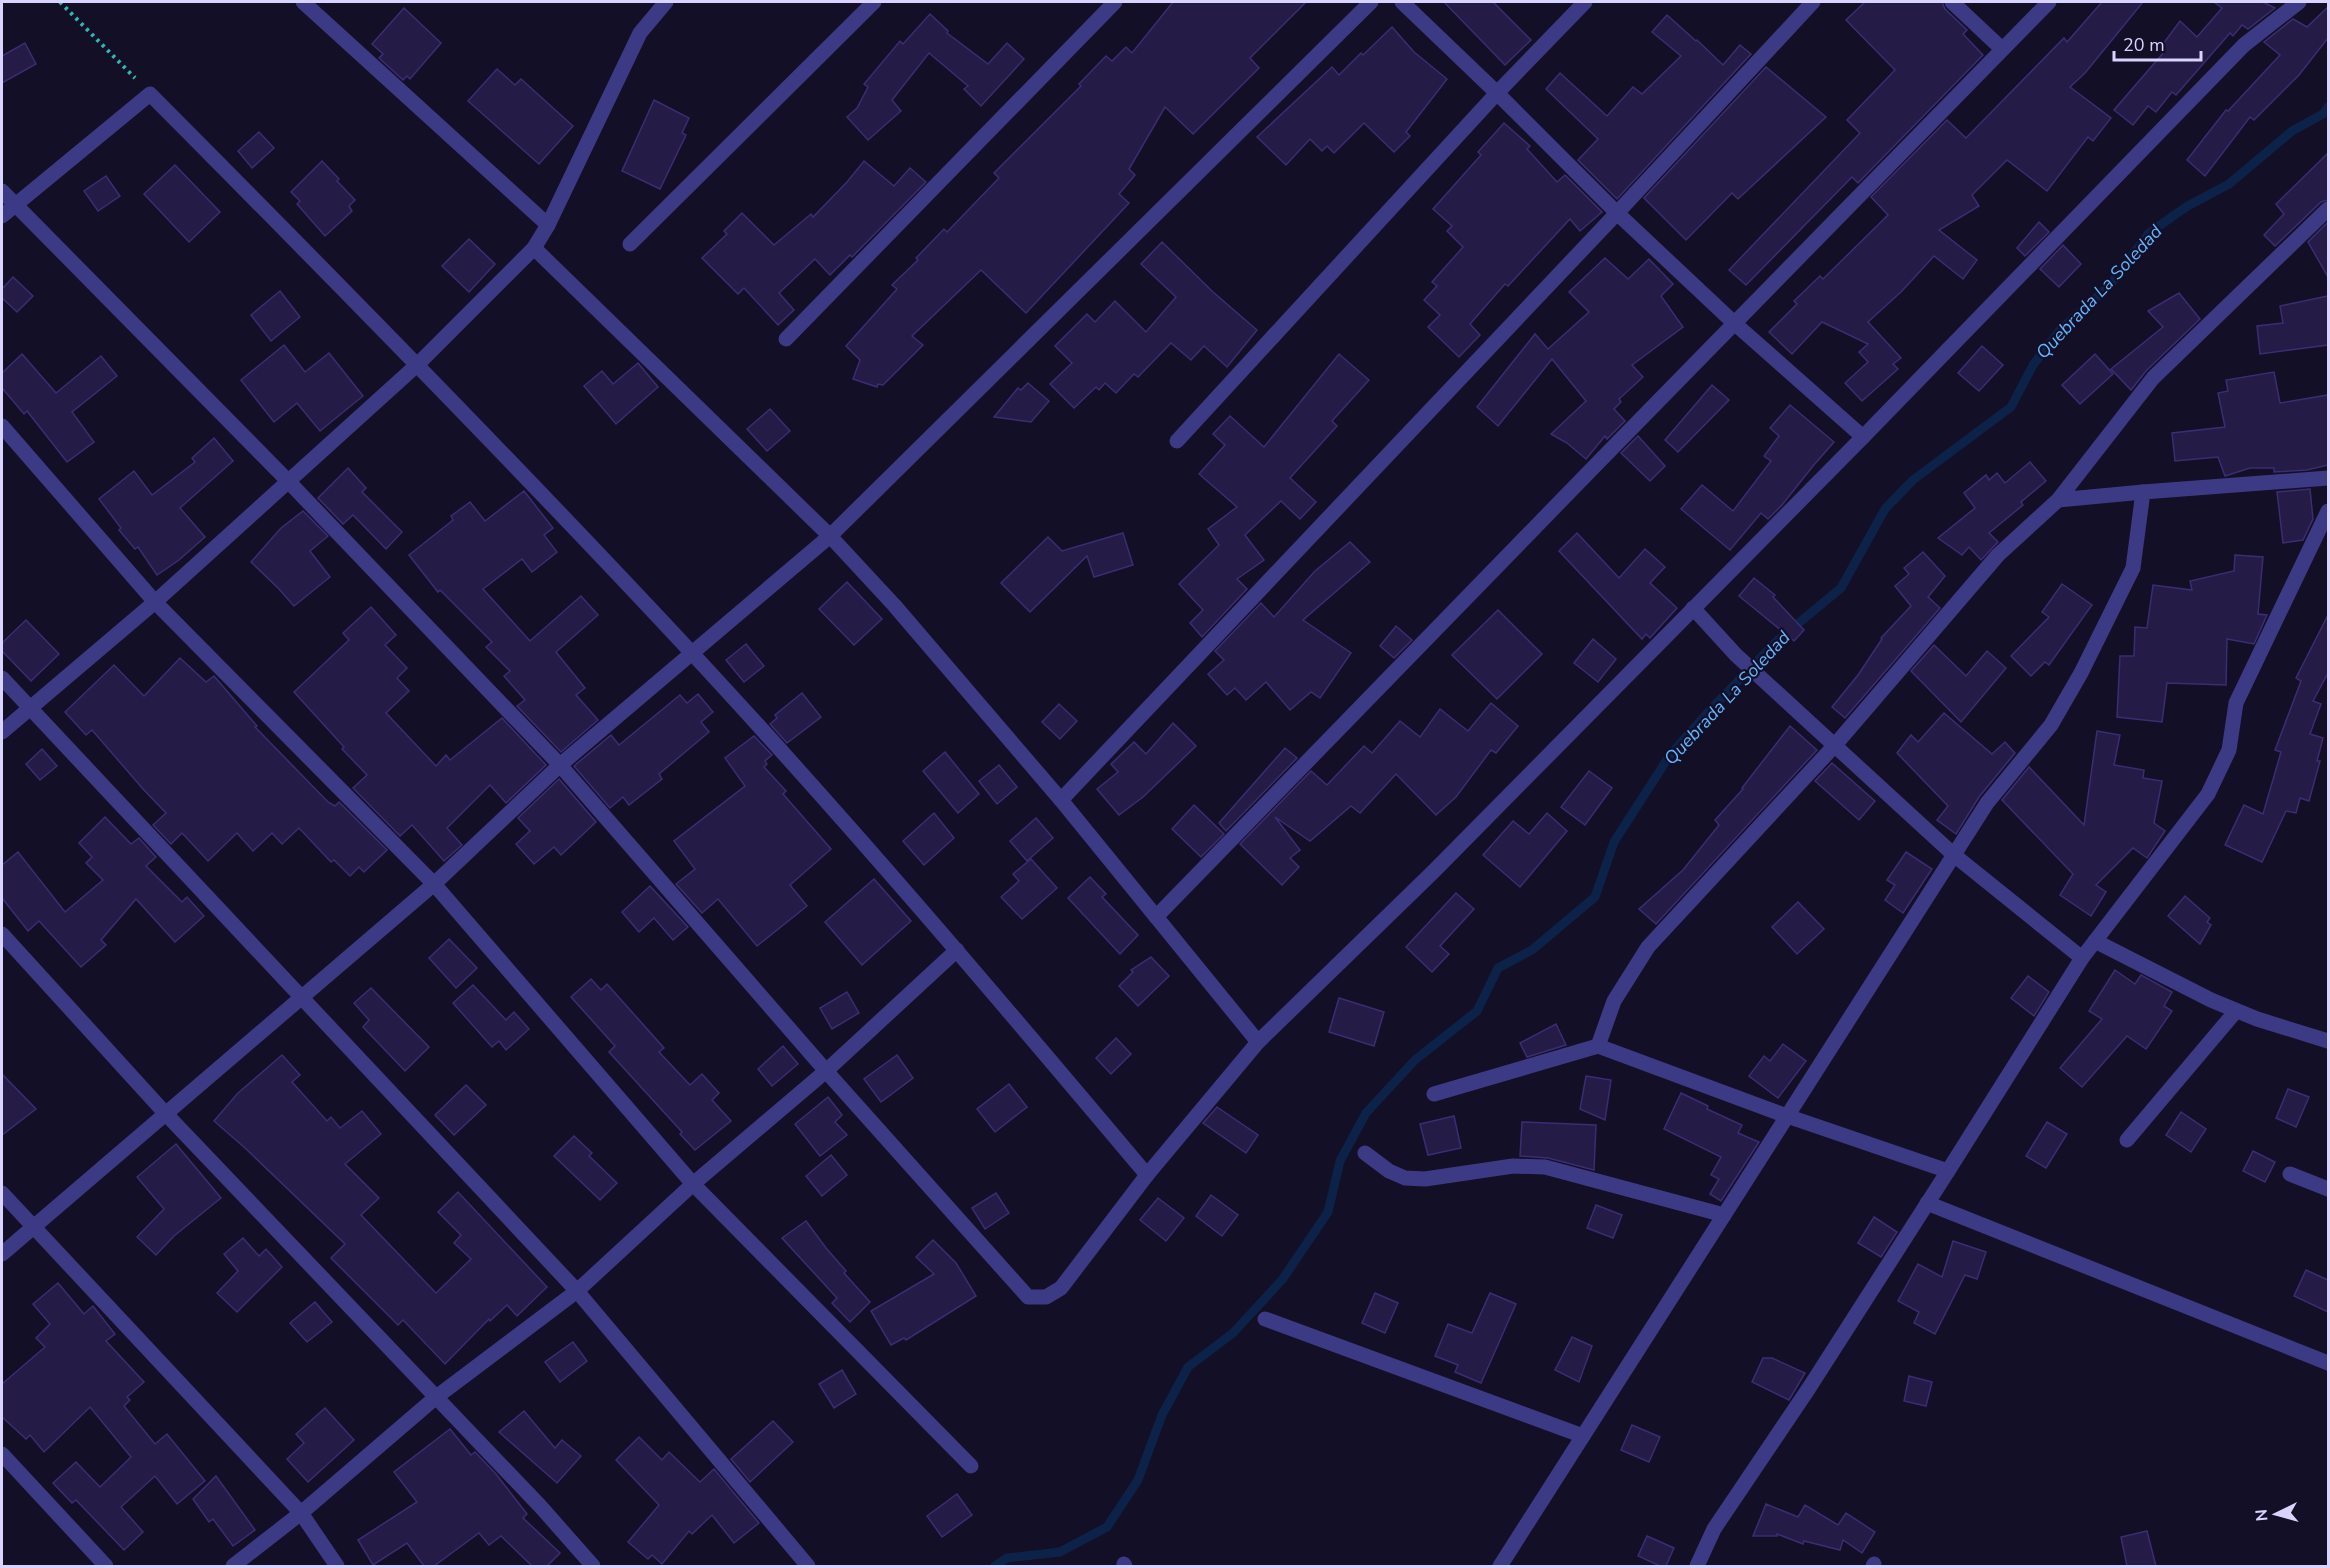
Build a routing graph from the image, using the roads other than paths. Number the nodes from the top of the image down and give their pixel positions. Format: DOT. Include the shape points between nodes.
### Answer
graph roads {
  1 [pos="303,2"];
  2 [pos="666,2"];
  3 [pos="874,2"];
  4 [pos="1115,2"];
  5 [pos="1371,2"];
  6 [pos="1402,2"];
  7 [pos="1585,2"];
  8 [pos="1813,2"];
  9 [pos="1952,2"];
  10 [pos="2049,2"];
  11 [pos="2299,2"];
  12 [pos="2002,50"];
  13 [pos="1497,93"];
  14 [pos="2,191"];
  15 [pos="14,205"];
  16 [pos="2328,209"];
  17 [pos="1617,213"];
  18 [pos="2,216"];
  19 [pos="548,225"];
  20 [pos="630,244"];
  21 [pos="534,248"];
  22 [pos="1733,322"];
  23 [pos="786,339"];
  24 [pos="418,364"];
  25 [pos="2,426"];
  26 [pos="1863,437"];
  27 [pos="1177,441"];
  28 [pos="2328,478"];
  29 [pos="288,481"];
  30 [pos="2143,492"];
  31 [pos="2058,500"];
  32 [pos="2328,511"];
  33 [pos="830,536"];
  34 [pos="156,603"];
  35 [pos="1693,608"];
  36 [pos="692,653"];
  37 [pos="2,678"];
  38 [pos="29,708"];
  39 [pos="2,732"];
  40 [pos="1835,745"];
  41 [pos="560,765"];
  42 [pos="1061,800"];
  43 [pos="1954,855"];
  44 [pos="434,884"];
  45 [pos="1156,917"];
  46 [pos="2,934"];
  47 [pos="2095,941"];
  48 [pos="957,950"];
  49 [pos="2082,958"];
  50 [pos="301,998"];
  51 [pos="2236,1011"];
  52 [pos="2328,1041"];
  53 [pos="1258,1042"];
  54 [pos="1598,1046"];
  55 [pos="826,1071"];
  56 [pos="1434,1094"];
  57 [pos="165,1113"];
  58 [pos="1787,1116"];
  59 [pos="2127,1140"];
  60 [pos="1365,1153"];
  61 [pos="1948,1171"];
  62 [pos="2290,1174"];
  63 [pos="1147,1175"];
  64 [pos="693,1184"];
  65 [pos="2328,1189"];
  66 [pos="2,1193"];
  67 [pos="1927,1203"];
  68 [pos="1724,1215"];
  69 [pos="33,1227"];
  70 [pos="2,1254"];
  71 [pos="577,1291"];
  72 [pos="1265,1319"];
  73 [pos="2328,1363"];
  74 [pos="435,1398"];
  75 [pos="1583,1436"];
  76 [pos="2,1454"];
  77 [pos="971,1466"];
  78 [pos="301,1513"];
  79 [pos="106,1566"];
  80 [pos="233,1566"];
  81 [pos="337,1566"];
  82 [pos="593,1566"];
  83 [pos="808,1566"];
  84 [pos="1500,1566"];
  85 [pos="1697,1566"];
  1 -- 19 [label="street"];
  2 -- 19 [label="street" via="640,33"];
  3 -- 20 [label="street"];
  4 -- 23 [label="street"];
  5 -- 33 [label="street"];
  6 -- 13 [label="street"];
  7 -- 13 [label="street"];
  8 -- 17 [label="street"];
  9 -- 12 [label="street"];
  10 -- 12 [label="street"];
  11 -- 26 [label="street" via="2244,45"];
  12 -- 22 [label="street"];
  13 -- 17 [label="street"];
  13 -- 27 [label="street"];
  14 -- 15 [label="street"];
  15 -- 18 [label="street"];
  15 -- 24 [label="street" via="150,94"];
  15 -- 29 [label="street"];
  16 -- 31 [label="street" via="2153,378"];
  17 -- 22 [label="street"];
  17 -- 42 [label="street"];
  19 -- 21 [label="street"];
  21 -- 24 [label="street"];
  21 -- 33 [label="street"];
  22 -- 26 [label="street"];
  22 -- 45 [label="street"];
  24 -- 29 [label="street"];
  24 -- 36 [label="street"];
  25 -- 34 [label="street"];
  26 -- 35 [label="street"];
  28 -- 30 [label="street"];
  29 -- 34 [label="street"];
  29 -- 41 [label="street"];
  30 -- 31 [label="street"];
  30 -- 43 [label="street" via="2133,568 2080,673 2051,725 1987,803"];
  31 -- 40 [label="street" via="1998,555"];
  32 -- 47 [label="street" via="2236,703 2229,750 2208,794"];
  33 -- 36 [label="street"];
  33 -- 42 [label="street"];
  34 -- 38 [label="street"];
  34 -- 44 [label="street"];
  35 -- 40 [label="street" via="1736,655"];
  35 -- 53 [label="street" via="1433,872"];
  36 -- 41 [label="street"];
  36 -- 48 [label="street"];
  37 -- 38 [label="street"];
  38 -- 39 [label="street"];
  38 -- 50 [label="street"];
  40 -- 43 [label="street"];
  40 -- 54 [label="street" via="1648,947 1614,1001"];
  41 -- 44 [label="street"];
  41 -- 55 [label="street"];
  42 -- 45 [label="street"];
  43 -- 49 [label="street"];
  43 -- 58 [label="street"];
  44 -- 50 [label="street"];
  44 -- 64 [label="street"];
  45 -- 53 [label="street"];
  46 -- 57 [label="street"];
  47 -- 49 [label="street"];
  47 -- 51 [label="street"];
  48 -- 55 [label="street"];
  48 -- 63 [label="street"];
  49 -- 61 [label="street"];
  50 -- 57 [label="street"];
  50 -- 71 [label="street"];
  51 -- 52 [label="street"];
  51 -- 59 [label="street"];
  53 -- 63 [label="street"];
  54 -- 56 [label="street"];
  54 -- 58 [label="street"];
  55 -- 63 [label="street" via="1028,1297 1046,1297 1060,1288"];
  55 -- 64 [label="street"];
  57 -- 69 [label="street"];
  57 -- 74 [label="street"];
  58 -- 61 [label="street"];
  58 -- 68 [label="street"];
  60 -- 68 [label="street" via="1405,1178 1545,1167"];
  61 -- 67 [label="street"];
  62 -- 65 [label="street"];
  64 -- 71 [label="street"];
  64 -- 77 [label="street"];
  66 -- 69 [label="street"];
  67 -- 73 [label="street"];
  67 -- 85 [label="street" via="1714,1529"];
  68 -- 75 [label="street"];
  69 -- 70 [label="street"];
  69 -- 78 [label="street"];
  71 -- 74 [label="street"];
  71 -- 83 [label="street"];
  72 -- 75 [label="street"];
  74 -- 78 [label="street"];
  74 -- 82 [label="street"];
  75 -- 84 [label="street"];
  76 -- 79 [label="street"];
  78 -- 80 [label="street"];
  78 -- 81 [label="street"];
}
